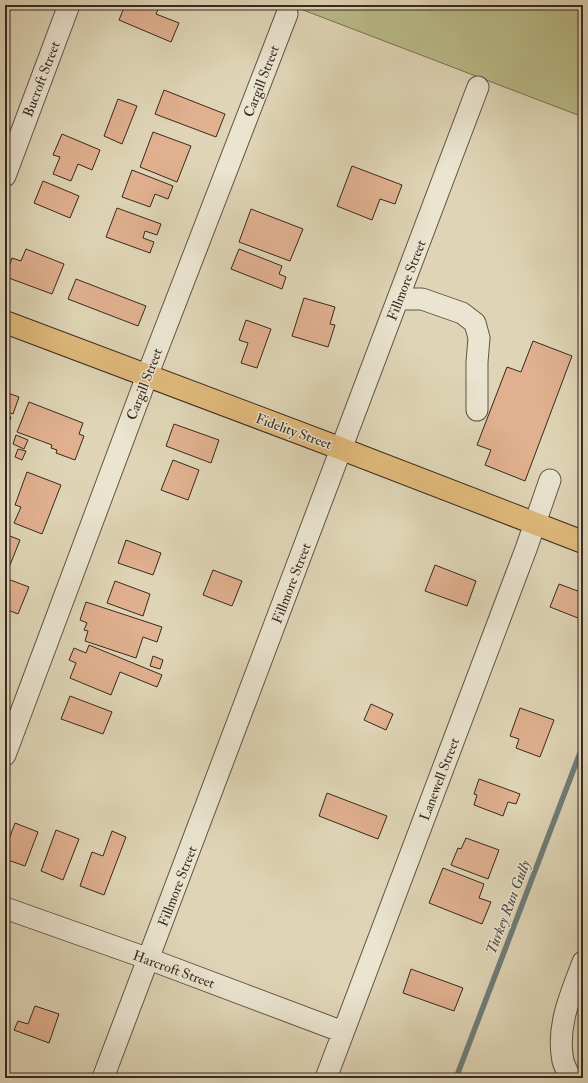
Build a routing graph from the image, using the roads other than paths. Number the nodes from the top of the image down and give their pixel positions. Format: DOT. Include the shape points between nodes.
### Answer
graph roads {
  1 [pos="69,5"];
  2 [pos="287,14"];
  3 [pos="478,87"];
  4 [pos="5,176"];
  5 [pos="398,299"];
  6 [pos="5,322"];
  7 [pos="147,376"];
  8 [pos="477,410"];
  9 [pos="342,449"];
  10 [pos="550,480"];
  11 [pos="536,524"];
  12 [pos="583,542"];
  13 [pos="5,755"];
  14 [pos="5,908"];
  15 [pos="149,959"];
  16 [pos="583,962"];
  17 [pos="343,1032"];
  18 [pos="103,1078"];
  19 [pos="326,1078"];
  20 [pos="570,1078"];
  1 -- 4 [label="street, Bucroft Street"];
  2 -- 7 [label="street, Cargill Street"];
  3 -- 5 [label="street, Fillmore Street"];
  5 -- 8 [label="street" via="422,299 462,314 475,322 479,338"];
  5 -- 9 [label="street, Fillmore Street"];
  6 -- 7 [label="main road, Fidelity Street"];
  7 -- 9 [label="main road, Fidelity Street"];
  7 -- 13 [label="street, Cargill Street"];
  9 -- 11 [label="main road, Fidelity Street"];
  9 -- 15 [label="street, Fillmore Street"];
  10 -- 11 [label="street, Lanewell Street"];
  11 -- 12 [label="main road, Fidelity Street"];
  11 -- 17 [label="street, Lanewell Street"];
  14 -- 15 [label="street, Harcroft Street"];
  15 -- 17 [label="street, Harcroft Street"];
  15 -- 18 [label="street, Fillmore Street"];
  16 -- 20 [label="street" via="565,1010 561,1031 563,1061"];
  17 -- 19 [label="street, Lanewell Street"];
}
